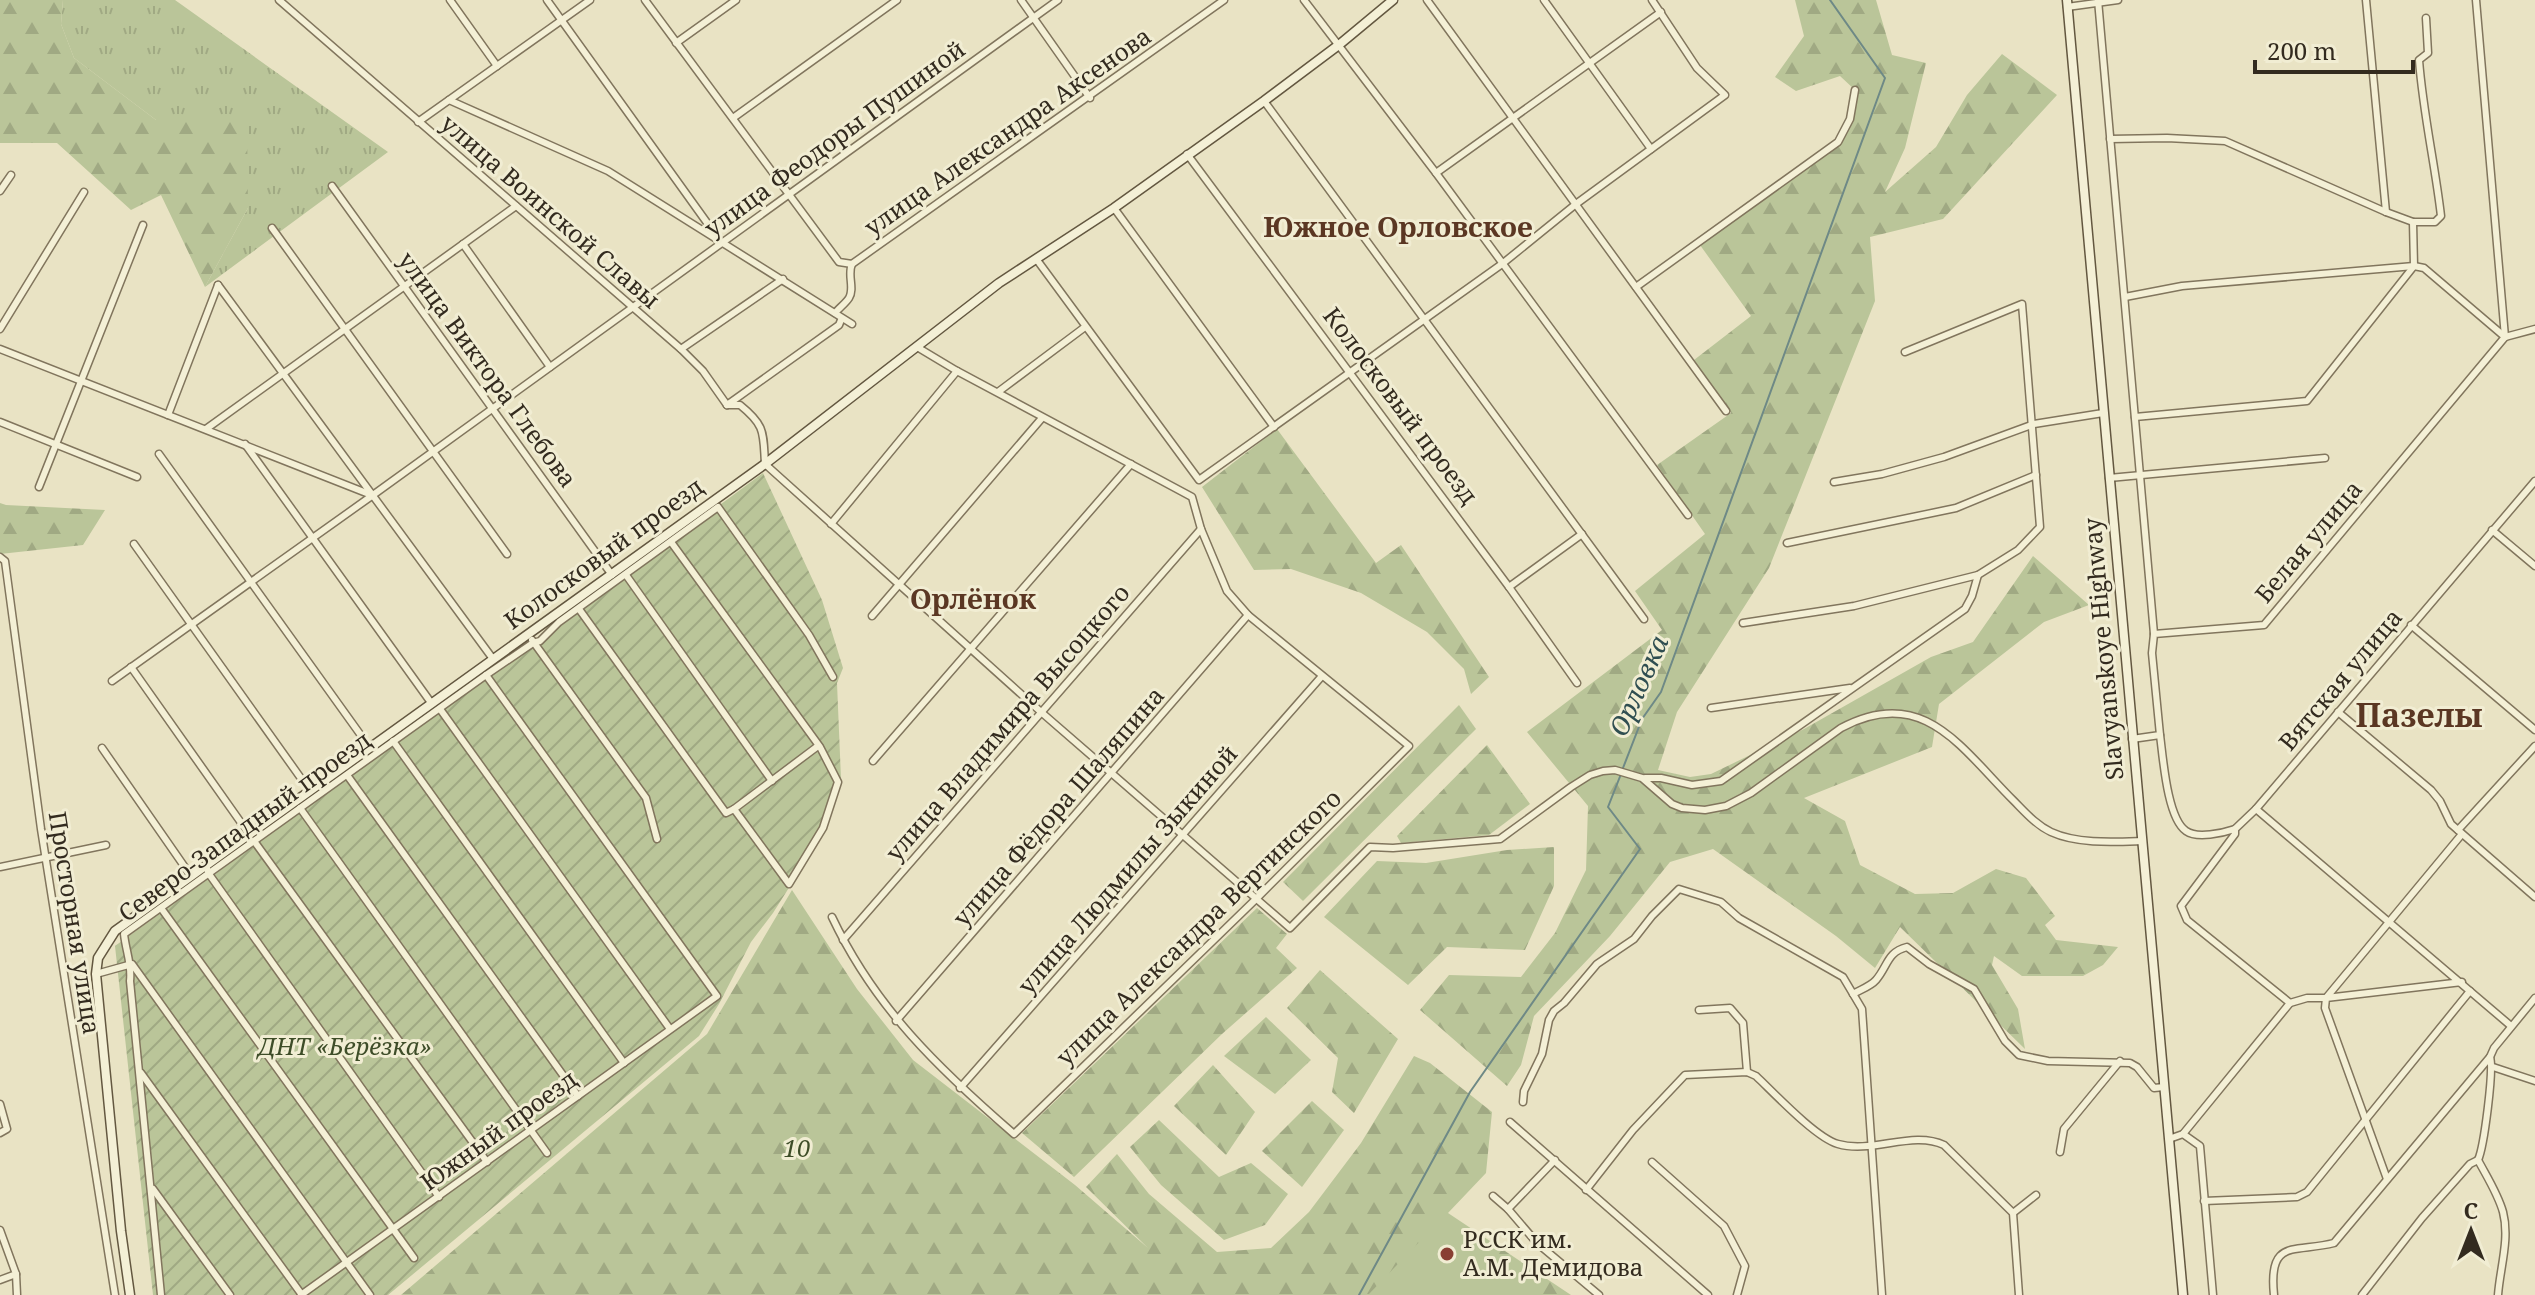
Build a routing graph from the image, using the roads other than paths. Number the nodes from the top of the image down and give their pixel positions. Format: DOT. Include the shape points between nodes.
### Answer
graph roads {
  1 [pos="279,0"];
  2 [pos="450,0"];
  3 [pos="547,0"];
  4 [pos="590,0"];
  5 [pos="645,0"];
  6 [pos="736,0"];
  7 [pos="897,0"];
  8 [pos="1021,0"];
  9 [pos="1058,0"];
  10 [pos="1224,0"];
  11 [pos="1304,0"];
  12 [pos="1393,0"];
  13 [pos="1427,0"];
  14 [pos="1544,0"];
  15 [pos="1664,0"];
  16 [pos="2118,0"];
  17 [pos="2366,0"];
  18 [pos="2476,0"];
  19 [pos="2097,1"];
  20 [pos="2067,4"];
  21 [pos="1657,6"];
  22 [pos="1033,18"];
  23 [pos="2426,18"];
  24 [pos="562,20"];
  25 [pos="676,43"];
  26 [pos="1340,44"];
  27 [pos="1589,63"];
  28 [pos="497,66"];
  29 [pos="1855,90"];
  30 [pos="1090,98"];
  31 [pos="449,100"];
  32 [pos="1264,101"];
  33 [pos="1514,117"];
  34 [pos="733,118"];
  35 [pos="418,122"];
  36 [pos="2110,139"];
  37 [pos="1651,149"];
  38 [pos="1187,154"];
  39 [pos="1436,173"];
  40 [pos="11,175"];
  41 [pos="332,186"];
  42 [pos="0,191"];
  43 [pos="84,192"];
  44 [pos="788,195"];
  45 [pos="1576,204"];
  46 [pos="516,206"];
  47 [pos="1114,208"];
  48 [pos="2386,212"];
  49 [pos="2413,222"];
  50 [pos="143,225"];
  51 [pos="272,228"];
  52 [pos="722,243"];
  53 [pos="463,244"];
  54 [pos="1037,260"];
  55 [pos="852,264"];
  56 [pos="1502,264"];
  57 [pos="2414,266"];
  58 [pos="783,279"];
  59 [pos="404,286"];
  60 [pos="1636,287"];
  61 [pos="2125,297"];
  62 [pos="633,307"];
  63 [pos="835,313"];
  64 [pos="1426,318"];
  65 [pos="841,320"];
  66 [pos="852,324"];
  67 [pos="1085,327"];
  68 [pos="0,329"];
  69 [pos="345,329"];
  70 [pos="2535,329"];
  71 [pos="2505,337"];
  72 [pos="917,347"];
  73 [pos="0,349"];
  74 [pos="681,349"];
  75 [pos="1905,352"];
  76 [pos="550,367"];
  77 [pos="957,371"];
  78 [pos="1351,373"];
  79 [pos="282,374"];
  80 [pos="82,382"];
  81 [pos="998,392"];
  82 [pos="727,405"];
  83 [pos="493,409"];
  84 [pos="1726,411"];
  85 [pos="2103,413"];
  86 [pos="168,415"];
  87 [pos="2135,417"];
  88 [pos="1042,418"];
  89 [pos="0,422"];
  90 [pos="2032,425"];
  91 [pos="1274,427"];
  92 [pos="206,429"];
  93 [pos="56,443"];
  94 [pos="245,444"];
  95 [pos="432,452"];
  96 [pos="159,454"];
  97 [pos="2325,458"];
  98 [pos="765,464"];
  99 [pos="1131,464"];
  100 [pos="2036,475"];
  101 [pos="137,477"];
  102 [pos="2141,477"];
  103 [pos="2109,478"];
  104 [pos="2535,481"];
  105 [pos="1834,482"];
  106 [pos="39,487"];
  107 [pos="373,495"];
  108 [pos="1688,515"];
  109 [pos="831,524"];
  110 [pos="1201,529"];
  111 [pos="2492,530"];
  112 [pos="1582,534"];
  113 [pos="311,539"];
  114 [pos="671,542"];
  115 [pos="1787,543"];
  116 [pos="134,544"];
  117 [pos="507,554"];
  118 [pos="0,557"];
  119 [pos="2535,566"];
  120 [pos="612,575"];
  121 [pos="626,575"];
  122 [pos="1978,575"];
  123 [pos="250,582"];
  124 [pos="900,586"];
  125 [pos="1509,587"];
  126 [pos="579,609"];
  127 [pos="1248,615"];
  128 [pos="872,616"];
  129 [pos="1644,619"];
  130 [pos="1743,623"];
  131 [pos="192,625"];
  132 [pos="2411,625"];
  133 [pos="2154,634"];
  134 [pos="530,638"];
  135 [pos="973,648"];
  136 [pos="493,659"];
  137 [pos="131,667"];
  138 [pos="486,675"];
  139 [pos="1322,676"];
  140 [pos="833,677"];
  141 [pos="112,681"];
  142 [pos="1577,683"];
  143 [pos="1853,687"];
  144 [pos="436,706"];
  145 [pos="1711,708"];
  146 [pos="1041,712"];
  147 [pos="2338,712"];
  148 [pos="2535,730"];
  149 [pos="2160,735"];
  150 [pos="2132,739"];
  151 [pos="393,741"];
  152 [pos="818,746"];
  153 [pos="2535,746"];
  154 [pos="102,748"];
  155 [pos="370,748"];
  156 [pos="873,761"];
  157 [pos="1113,773"];
  158 [pos="347,775"];
  159 [pos="1642,778"];
  160 [pos="772,781"];
  161 [pos="310,791"];
  162 [pos="300,808"];
  163 [pos="734,809"];
  164 [pos="2256,809"];
  165 [pos="2235,829"];
  166 [pos="2460,832"];
  167 [pos="1184,834"];
  168 [pos="252,838"];
  169 [pos="657,839"];
  170 [pos="2141,841"];
  171 [pos="106,845"];
  172 [pos="47,859"];
  173 [pos="0,867"];
  174 [pos="208,870"];
  175 [pos="191,876"];
  176 [pos="2535,897"];
  177 [pos="1257,898"];
  178 [pos="161,908"];
  179 [pos="832,917"];
  180 [pos="2388,920"];
  181 [pos="843,940"];
  182 [pos="132,964"];
  183 [pos="96,974"];
  184 [pos="2462,982"];
  185 [pos="2470,991"];
  186 [pos="1853,994"];
  187 [pos="2326,998"];
  188 [pos="2535,998"];
  189 [pos="2290,1003"];
  190 [pos="1699,1010"];
  191 [pos="896,1021"];
  192 [pos="2511,1026"];
  193 [pos="670,1029"];
  194 [pos="2490,1057"];
  195 [pos="2120,1061"];
  196 [pos="624,1063"];
  197 [pos="2493,1067"];
  198 [pos="139,1070"];
  199 [pos="1747,1072"];
  200 [pos="2535,1081"];
  201 [pos="2164,1087"];
  202 [pos="960,1088"];
  203 [pos="578,1096"];
  204 [pos="1523,1102"];
  205 [pos="0,1104"];
  206 [pos="2366,1118"];
  207 [pos="1510,1122"];
  208 [pos="532,1129"];
  209 [pos="0,1133"];
  210 [pos="2183,1134"];
  211 [pos="2169,1139"];
  212 [pos="1873,1145"];
  213 [pos="2060,1152"];
  214 [pos="547,1153"];
  215 [pos="1555,1160"];
  216 [pos="2478,1160"];
  217 [pos="487,1162"];
  218 [pos="1652,1162"];
  219 [pos="2387,1179"];
  220 [pos="151,1186"];
  221 [pos="1586,1190"];
  222 [pos="2036,1195"];
  223 [pos="1493,1196"];
  224 [pos="439,1197"];
  225 [pos="2204,1201"];
  226 [pos="1508,1209"];
  227 [pos="2013,1213"];
  228 [pos="0,1230"];
  229 [pos="393,1230"];
  230 [pos="414,1258"];
  231 [pos="347,1263"];
  232 [pos="16,1274"];
  233 [pos="0,1280"];
  234 [pos="17,1295"];
  235 [pos="115,1295"];
  236 [pos="130,1295"];
  237 [pos="161,1295"];
  238 [pos="230,1295"];
  239 [pos="302,1295"];
  240 [pos="370,1295"];
  241 [pos="1599,1295"];
  242 [pos="1708,1295"];
  243 [pos="1737,1295"];
  244 [pos="1882,1295"];
  245 [pos="2019,1295"];
  246 [pos="2183,1295"];
  247 [pos="2213,1295"];
  248 [pos="2274,1295"];
  249 [pos="2362,1295"];
  250 [pos="2498,1295"];
  1 -- 35 [label="street, улица Воинской Славы"];
  2 -- 28 [label="street"];
  3 -- 24 [label="street"];
  4 -- 24 [label="street"];
  5 -- 25 [label="street"];
  6 -- 25 [label="street"];
  7 -- 34 [label="street"];
  8 -- 22 [label="street"];
  9 -- 22 [label="street, улица Феодоры Пушиной"];
  10 -- 30 [label="street, улица Александра Аксенова"];
  11 -- 26 [label="street"];
  12 -- 26 [label="street, Колосковый проезд"];
  13 -- 33 [label="street"];
  14 -- 27 [label="street"];
  15 -- 21 [label="street"];
  16 -- 19 [label="street"];
  17 -- 48 [label="street"];
  18 -- 71 [label="street"];
  19 -- 20 [label="street"];
  19 -- 36 [label="street"];
  20 -- 85 [label="street, Slavyanskoye Highway"];
  21 -- 27 [label="street"];
  21 -- 37 [label="street" via="1697,68 1725,95"];
  22 -- 30 [label="street"];
  22 -- 44 [label="street, улица Феодоры Пушиной"];
  23 -- 49 [label="street" via="2428,53 2419,60 2441,216 2435,222"];
  24 -- 28 [label="street"];
  24 -- 52 [label="street"];
  25 -- 34 [label="street"];
  26 -- 32 [label="street, Колосковый проезд"];
  26 -- 39 [label="street"];
  27 -- 33 [label="street"];
  27 -- 37 [label="street"];
  28 -- 31 [label="street"];
  29 -- 60 [label="street" via="1850,119 1838,142"];
  30 -- 55 [label="street, улица Александра Аксенова"];
  31 -- 35 [label="street"];
  31 -- 52 [label="street" via="608,171"];
  32 -- 38 [label="street, Колосковый проезд"];
  32 -- 64 [label="street"];
  33 -- 39 [label="street"];
  33 -- 45 [label="street"];
  34 -- 44 [label="street"];
  35 -- 46 [label="street, улица Воинской Славы"];
  36 -- 48 [label="street" via="2225,141"];
  36 -- 61 [label="street"];
  37 -- 45 [label="street"];
  38 -- 47 [label="street, Колосковый проезд"];
  38 -- 78 [label="street, Колосковый проезд"];
  39 -- 56 [label="street"];
  40 -- 42 [label="street"];
  41 -- 59 [label="street, улица Виктора Глебова"];
  43 -- 68 [label="street"];
  44 -- 52 [label="street, улица Феодоры Пушиной"];
  44 -- 55 [label="street" via="839,262"];
  45 -- 56 [label="street"];
  45 -- 60 [label="street"];
  46 -- 53 [label="street"];
  46 -- 62 [label="street, улица Воинской Славы"];
  47 -- 54 [label="street, Колосковый проезд"];
  47 -- 91 [label="street"];
  48 -- 49 [label="street"];
  49 -- 57 [label="street"];
  50 -- 80 [label="street"];
  51 -- 69 [label="street"];
  52 -- 58 [label="street"];
  52 -- 62 [label="street, улица Феодоры Пушиной"];
  53 -- 59 [label="street"];
  53 -- 76 [label="street"];
  54 -- 67 [label="street"];
  54 -- 72 [label="street, Колосковый проезд"];
  55 -- 63 [label="street" via="850,297"];
  56 -- 64 [label="street"];
  56 -- 108 [label="street"];
  57 -- 61 [label="street" via="2182,286"];
  57 -- 71 [label="street" via="2424,268"];
  57 -- 87 [label="street" via="2307,401"];
  58 -- 63 [label="street"];
  58 -- 74 [label="street"];
  59 -- 69 [label="street"];
  59 -- 83 [label="street, улица Виктора Глебова"];
  60 -- 84 [label="street"];
  61 -- 87 [label="street"];
  62 -- 74 [label="street, улица Воинской Славы"];
  62 -- 76 [label="street, улица Феодоры Пушиной"];
  63 -- 65 [label="street"];
  64 -- 78 [label="street"];
  64 -- 112 [label="street"];
  65 -- 66 [label="street"];
  65 -- 82 [label="street"];
  67 -- 81 [label="street"];
  67 -- 91 [label="street" via="1199,480"];
  69 -- 79 [label="street"];
  69 -- 95 [label="street"];
  70 -- 71 [label="street"];
  71 -- 133 [label="street, Белая улица" via="2264,625"];
  72 -- 77 [label="street"];
  72 -- 98 [label="street, Колосковый проезд"];
  73 -- 80 [label="street"];
  74 -- 82 [label="street, улица Воинской Славы"];
  75 -- 90 [label="street" via="2022,304"];
  76 -- 83 [label="street, улица Феодоры Пушиной"];
  77 -- 81 [label="street"];
  77 -- 109 [label="street"];
  78 -- 91 [label="street"];
  78 -- 125 [label="street, Колосковый проезд"];
  79 -- 86 [label="street" via="218,285"];
  79 -- 92 [label="street"];
  79 -- 107 [label="street"];
  80 -- 86 [label="street"];
  80 -- 93 [label="street"];
  81 -- 88 [label="street"];
  82 -- 98 [label="street, улица Воинской Славы" via="740,405 759,423 765,435"];
  83 -- 95 [label="street, улица Феодоры Пушиной"];
  83 -- 120 [label="street, улица Виктора Глебова"];
  85 -- 90 [label="street"];
  85 -- 103 [label="street, Slavyanskoye Highway"];
  86 -- 92 [label="street"];
  87 -- 102 [label="street"];
  88 -- 99 [label="street"];
  88 -- 124 [label="street"];
  89 -- 93 [label="street"];
  90 -- 100 [label="street"];
  90 -- 105 [label="street" via="1944,457"];
  92 -- 94 [label="street"];
  93 -- 101 [label="street"];
  93 -- 106 [label="street"];
  94 -- 107 [label="street"];
  94 -- 113 [label="street"];
  95 -- 107 [label="street, улица Феодоры Пушиной"];
  95 -- 117 [label="street"];
  96 -- 123 [label="street"];
  97 -- 102 [label="street"];
  98 -- 109 [label="street"];
  98 -- 120 [label="street, Колосковый проезд"];
  99 -- 110 [label="street" via="1192,497"];
  99 -- 135 [label="street"];
  100 -- 115 [label="street" via="1956,508"];
  100 -- 122 [label="street" via="2040,527 2018,550"];
  102 -- 103 [label="street"];
  102 -- 133 [label="street"];
  103 -- 150 [label="street, Slavyanskoye Highway"];
  104 -- 111 [label="street, Вятская улица"];
  107 -- 113 [label="street, улица Феодоры Пушиной"];
  107 -- 136 [label="street"];
  109 -- 124 [label="street"];
  110 -- 127 [label="street" via="1227,591"];
  110 -- 146 [label="street, улица Владимира Высоцкого"];
  111 -- 119 [label="street"];
  111 -- 132 [label="street, Вятская улица"];
  112 -- 125 [label="street"];
  112 -- 129 [label="street"];
  113 -- 123 [label="street, улица Феодоры Пушиной"];
  113 -- 144 [label="street"];
  114 -- 121 [label="street, Северо-Западный проезд"];
  114 -- 140 [label="street, Северо-Западный проезд" via="718,507"];
  114 -- 152 [label="street"];
  116 -- 131 [label="street"];
  118 -- 172 [label="street, Просторная улица" via="5,561"];
  120 -- 134 [label="street, Колосковый проезд"];
  121 -- 126 [label="street, Северо-Западный проезд"];
  121 -- 160 [label="street"];
  122 -- 130 [label="street" via="1854,606"];
  122 -- 143 [label="street" via="1965,609"];
  123 -- 131 [label="street, улица Феодоры Пушиной"];
  123 -- 155 [label="street"];
  124 -- 128 [label="street"];
  124 -- 135 [label="street"];
  125 -- 142 [label="street, Колосковый проезд"];
  126 -- 134 [label="street, Северо-Западный проезд" via="540,641"];
  126 -- 163 [label="street" via="726,813"];
  127 -- 139 [label="street"];
  127 -- 157 [label="street, улица Фёдора Шаляпина"];
  131 -- 137 [label="street, улица Феодоры Пушиной"];
  131 -- 161 [label="street"];
  132 -- 147 [label="street, Вятская улица"];
  132 -- 148 [label="street"];
  133 -- 149 [label="street"];
  134 -- 136 [label="street, Колосковый проезд"];
  134 -- 138 [label="street, Северо-Западный проезд"];
  134 -- 169 [label="street" via="646,798"];
  135 -- 146 [label="street"];
  135 -- 156 [label="street"];
  136 -- 144 [label="street, Колосковый проезд"];
  137 -- 141 [label="street, улица Феодоры Пушиной"];
  137 -- 168 [label="street"];
  138 -- 144 [label="street, Северо-Западный проезд"];
  138 -- 193 [label="street, Южный проезд" via="717,996"];
  139 -- 167 [label="street, улица Людмилы Зыкиной"];
  139 -- 177 [label="street, улица Александра Вертинского" via="1409,746"];
  143 -- 145 [label="street"];
  143 -- 159 [label="street" via="1721,781 1692,785"];
  144 -- 151 [label="street, Северо-Западный проезд"];
  144 -- 155 [label="street, Колосковый проезд"];
  144 -- 193 [label="street"];
  146 -- 157 [label="street"];
  146 -- 181 [label="street, улица Владимира Высоцкого"];
  147 -- 164 [label="street, Вятская улица"];
  147 -- 166 [label="street" via="2431,790"];
  149 -- 150 [label="street"];
  149 -- 165 [label="street" via="2168,789 2183,829 2196,834"];
  150 -- 170 [label="street, Slavyanskoye Highway"];
  151 -- 158 [label="street, Северо-Западный проезд"];
  151 -- 196 [label="street"];
  152 -- 160 [label="street"];
  152 -- 163 [label="street" via="838,782 823,828 789,884"];
  153 -- 166 [label="street"];
  154 -- 175 [label="street"];
  155 -- 161 [label="street, Колосковый проезд"];
  157 -- 167 [label="street"];
  157 -- 191 [label="street, улица Фёдора Шаляпина"];
  158 -- 162 [label="street, Северо-Западный проезд"];
  158 -- 203 [label="street"];
  159 -- 170 [label="street" via="1682,808 1726,806 1841,728 1868,716 1898,713 1938,727 2047,830 2084,840"];
  159 -- 177 [label="street" via="1615,770 1590,775 1500,839 1370,847 1290,928"];
  160 -- 163 [label="street"];
  161 -- 168 [label="street, Колосковый проезд"];
  162 -- 168 [label="street, Северо-Западный проезд"];
  162 -- 208 [label="street"];
  164 -- 165 [label="street, Вятская улица"];
  164 -- 180 [label="street"];
  165 -- 189 [label="street, Вятская улица" via="2181,906 2187,920"];
  166 -- 176 [label="street"];
  166 -- 180 [label="street"];
  167 -- 177 [label="street"];
  167 -- 202 [label="street, улица Людмилы Зыкиной"];
  168 -- 174 [label="street, Колосковый проезд"];
  168 -- 217 [label="street"];
  170 -- 201 [label="street, Slavyanskoye Highway"];
  171 -- 172 [label="street"];
  172 -- 173 [label="street"];
  172 -- 235 [label="street, Просторная улица"];
  174 -- 175 [label="street, Колосковый проезд"];
  174 -- 178 [label="street, Северо-Западный проезд"];
  174 -- 224 [label="street"];
  175 -- 183 [label="street, Колосковый проезд" via="115,931 98,958"];
  177 -- 202 [label="street, улица Александра Вертинского" via="1014,1134"];
  178 -- 182 [label="street, Северо-Западный проезд" via="124,934"];
  178 -- 229 [label="street"];
  179 -- 181 [label="street"];
  180 -- 184 [label="street"];
  180 -- 187 [label="street"];
  181 -- 191 [label="street"];
  182 -- 183 [label="street"];
  182 -- 198 [label="street, Северо-Западный проезд"];
  182 -- 231 [label="street"];
  183 -- 236 [label="street"];
  184 -- 185 [label="street"];
  184 -- 187 [label="street"];
  185 -- 192 [label="street"];
  185 -- 206 [label="street"];
  186 -- 195 [label="street" via="1875,982 1890,956 1907,947 1974,989 2019,1055 2048,1061"];
  186 -- 204 [label="street" via="1843,977 1739,918 1721,902 1679,889 1634,939 1597,964 1554,1011"];
  186 -- 212 [label="street" via="1862,1009"];
  187 -- 189 [label="street"];
  187 -- 206 [label="street" via="2325,1008"];
  188 -- 192 [label="street"];
  189 -- 210 [label="street"];
  190 -- 199 [label="street" via="1730,1008 1743,1023"];
  191 -- 202 [label="street"];
  192 -- 194 [label="street"];
  193 -- 196 [label="street, Южный проезд"];
  194 -- 197 [label="street"];
  194 -- 219 [label="street"];
  195 -- 201 [label="street" via="2137,1067 2154,1088"];
  195 -- 213 [label="street" via="2064,1129"];
  196 -- 203 [label="street, Южный проезд"];
  197 -- 200 [label="street"];
  197 -- 216 [label="street"];
  198 -- 220 [label="street, Северо-Западный проезд"];
  198 -- 239 [label="street"];
  199 -- 212 [label="street" via="1835,1144"];
  199 -- 221 [label="street" via="1685,1075"];
  201 -- 211 [label="street, Slavyanskoye Highway"];
  203 -- 208 [label="street, Южный проезд"];
  205 -- 209 [label="street" via="7,1129"];
  206 -- 219 [label="street"];
  206 -- 225 [label="street" via="2302,1195"];
  207 -- 215 [label="street"];
  208 -- 214 [label="street"];
  208 -- 217 [label="street, Южный проезд"];
  210 -- 211 [label="street"];
  210 -- 225 [label="street" via="2200,1146"];
  211 -- 246 [label="street, Slavyanskoye Highway"];
  212 -- 227 [label="street" via="1944,1145"];
  212 -- 244 [label="street"];
  215 -- 221 [label="street"];
  215 -- 226 [label="street"];
  216 -- 249 [label="street" via="2422,1218"];
  216 -- 250 [label="street" via="2504,1220"];
  217 -- 224 [label="street, Южный проезд"];
  218 -- 243 [label="street" via="1728,1231 1745,1266"];
  219 -- 248 [label="street" via="2334,1243 2286,1250 2276,1260 2271,1273"];
  220 -- 237 [label="street, Северо-Западный проезд"];
  220 -- 238 [label="street"];
  221 -- 242 [label="street"];
  222 -- 227 [label="street"];
  223 -- 226 [label="street"];
  224 -- 229 [label="street, Южный проезд"];
  225 -- 247 [label="street"];
  226 -- 241 [label="street" via="1537,1243"];
  227 -- 245 [label="street"];
  228 -- 232 [label="street"];
  229 -- 230 [label="street"];
  229 -- 231 [label="street, Южный проезд"];
  231 -- 239 [label="street, Южный проезд"];
  231 -- 240 [label="street"];
  232 -- 233 [label="street"];
  232 -- 234 [label="street"];
}
